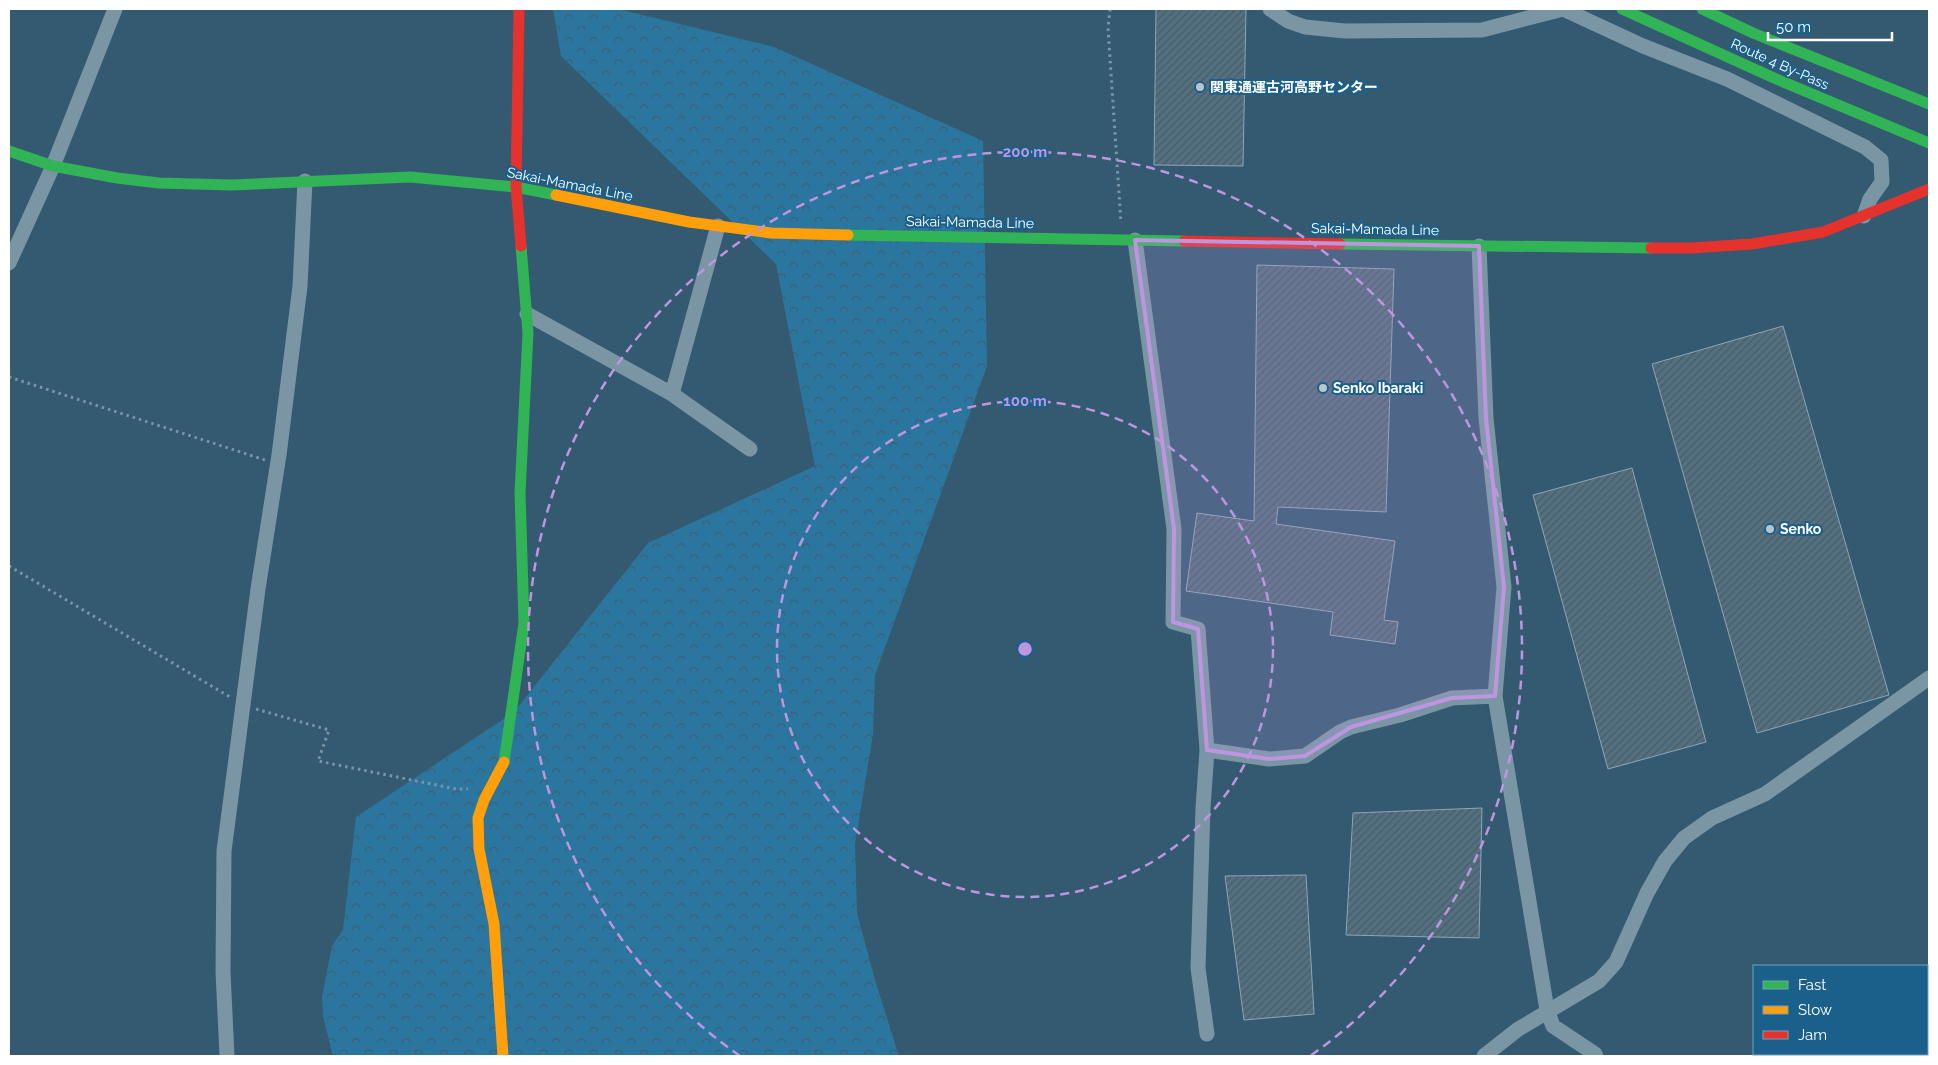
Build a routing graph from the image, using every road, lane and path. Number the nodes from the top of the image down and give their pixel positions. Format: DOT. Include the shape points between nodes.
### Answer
graph roads {
  1 [pos="115,9"];
  2 [pos="519,9"];
  3 [pos="1110,9"];
  4 [pos="1270,9"];
  5 [pos="1563,9"];
  6 [pos="1622,9"];
  7 [pos="1702,9"];
  8 [pos="1929,104"];
  9 [pos="1929,143"];
  10 [pos="9,151"];
  11 [pos="52,166"];
  12 [pos="305,181"];
  13 [pos="516,187"];
  14 [pos="1929,189"];
  15 [pos="1864,216"];
  16 [pos="718,226"];
  17 [pos="1128,240"];
  18 [pos="1479,246"];
  19 [pos="9,262"];
  20 [pos="527,314"];
  21 [pos="9,377"];
  22 [pos="672,394"];
  23 [pos="750,448"];
  24 [pos="277,464"];
  25 [pos="9,566"];
  26 [pos="1929,678"];
  27 [pos="1495,696"];
  28 [pos="244,705"];
  29 [pos="1207,750"];
  30 [pos="489,790"];
  31 [pos="1547,1010"];
  32 [pos="1207,1034"];
  33 [pos="227,1056"];
  34 [pos="503,1056"];
  35 [pos="1484,1056"];
  36 [pos="1596,1056"];
  1 -- 11 [label="street"];
  2 -- 13 [label="main road"];
  3 -- 17 [label="path" via="1108,28"];
  4 -- 5 [label="street" via="1305,27 1345,31 1482,30"];
  5 -- 15 [label="street" via="1643,46 1727,79 1865,147 1882,160 1882,182 1870,199"];
  6 -- 9 [label="main road, Route 4 By-Pass"];
  7 -- 8 [label="main road, Route 4 By-Pass"];
  10 -- 11 [label="main road, Sakai-Mamada Line"];
  11 -- 12 [label="main road, Sakai-Mamada Line" via="160,183 232,185"];
  11 -- 19 [label="street"];
  12 -- 13 [label="main road, Sakai-Mamada Line" via="410,177"];
  12 -- 24 [label="street" via="300,286"];
  13 -- 16 [label="main road, Sakai-Mamada Line"];
  13 -- 20 [label="main road"];
  14 -- 15 [label="main road, Sakai-Mamada Line"];
  15 -- 18 [label="main road, Sakai-Mamada Line" via="1823,232 1752,244 1691,248"];
  16 -- 17 [label="main road, Sakai-Mamada Line" via="771,233"];
  16 -- 22 [label="street"];
  17 -- 18 [label="main road, Sakai-Mamada Line"];
  17 -- 29 [label="street" via="1174,529 1174,622 1198,629"];
  18 -- 27 [label="street" via="1486,418 1504,587"];
  20 -- 22 [label="street"];
  20 -- 30 [label="main road" via="520,493 524,623 506,758"];
  21 -- 24 [label="path"];
  22 -- 23 [label="street"];
  24 -- 28 [label="street"];
  25 -- 28 [label="path"];
  26 -- 31 [label="street" via="1765,794 1712,818 1684,838 1665,861 1647,893 1616,962 1599,980"];
  27 -- 29 [label="street" via="1452,698 1351,727 1305,756 1269,759"];
  27 -- 31 [label="street"];
  28 -- 30 [label="path" via="329,730 318,761 456,789"];
  28 -- 33 [label="street" via="224,851 223,972"];
  29 -- 32 [label="street" via="1198,968"];
  30 -- 34 [label="main road" via="478,818 479,849 494,924"];
  31 -- 35 [label="street"];
  31 -- 36 [label="street" via="1553,1026"];
}
